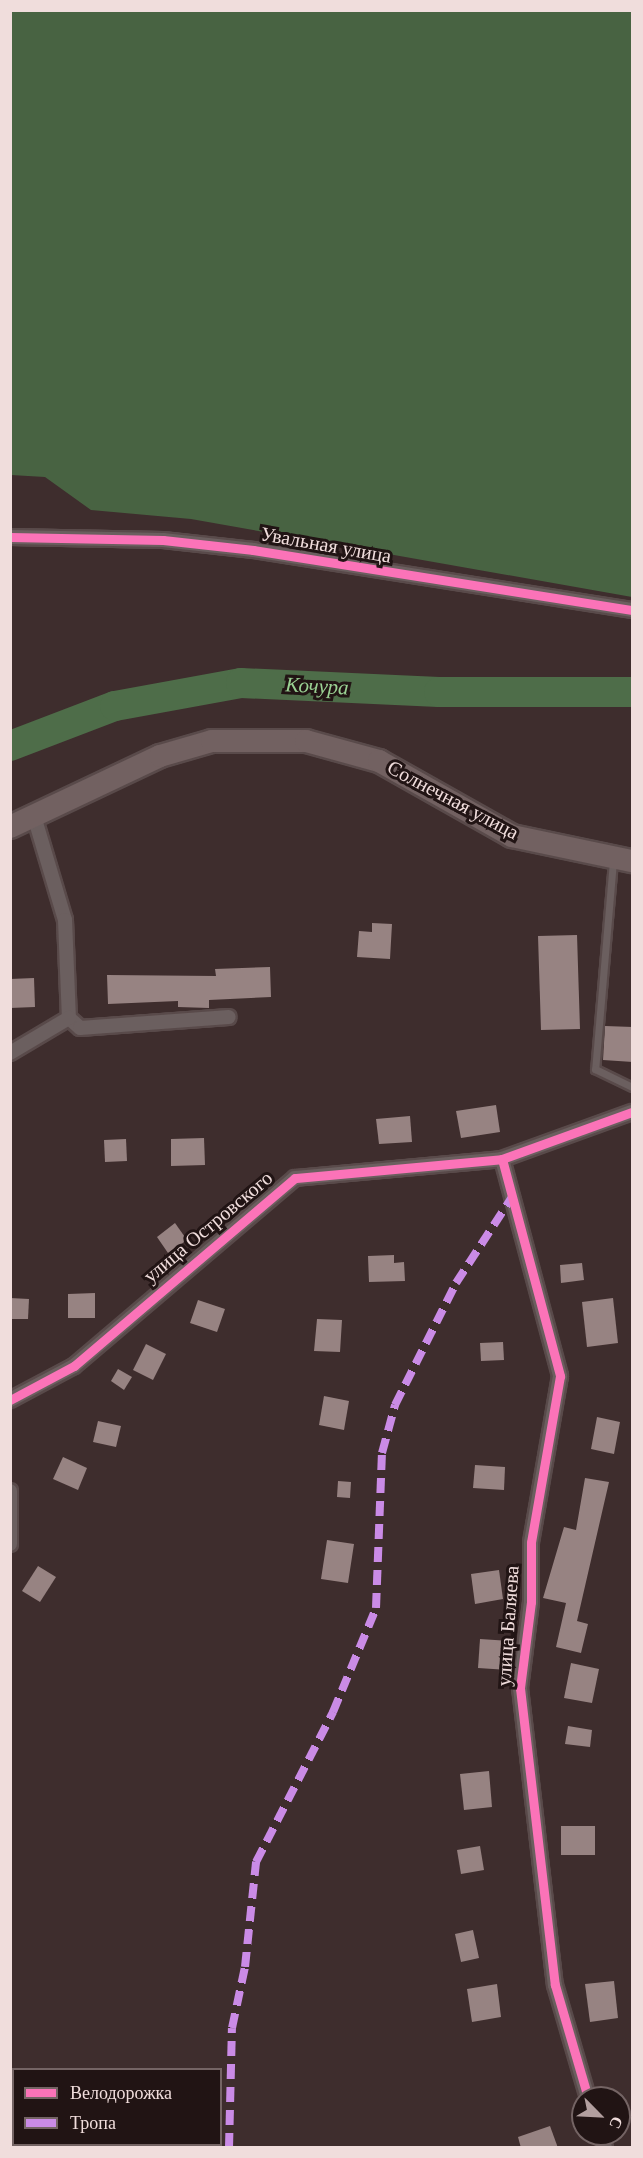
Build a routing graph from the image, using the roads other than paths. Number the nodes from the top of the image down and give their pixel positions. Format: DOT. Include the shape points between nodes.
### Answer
graph roads {
  1 [pos="10,537"];
  2 [pos="633,610"];
  3 [pos="34,816"];
  4 [pos="10,827"];
  5 [pos="623,859"];
  6 [pos="229,1017"];
  7 [pos="69,1018"];
  8 [pos="10,1053"];
  9 [pos="633,1087"];
  10 [pos="633,1112"];
  11 [pos="502,1159"];
  12 [pos="10,1400"];
  13 [pos="10,1491"];
  14 [pos="10,1544"];
  15 [pos="584,2086"];
  1 -- 2 [label="street, Увальная улица" via="163,540 253,550"];
  3 -- 4 [label="main road, Солнечная улица"];
  3 -- 5 [label="main road, Солнечная улица" via="160,756 212,741 306,741 379,761 512,836"];
  3 -- 7 [label="street" via="65,920"];
  5 -- 9 [label="lane" via="596,1069"];
  6 -- 7 [label="street" via="80,1028"];
  7 -- 8 [label="street"];
  10 -- 11 [label="street, улица Островского"];
  11 -- 12 [label="street, улица Островского" via="295,1178 74,1366"];
  11 -- 15 [label="street, улица Баляева" via="560,1376 531,1543 530,1612 520,1688 555,1985"];
  13 -- 14 [label="street"];
}
